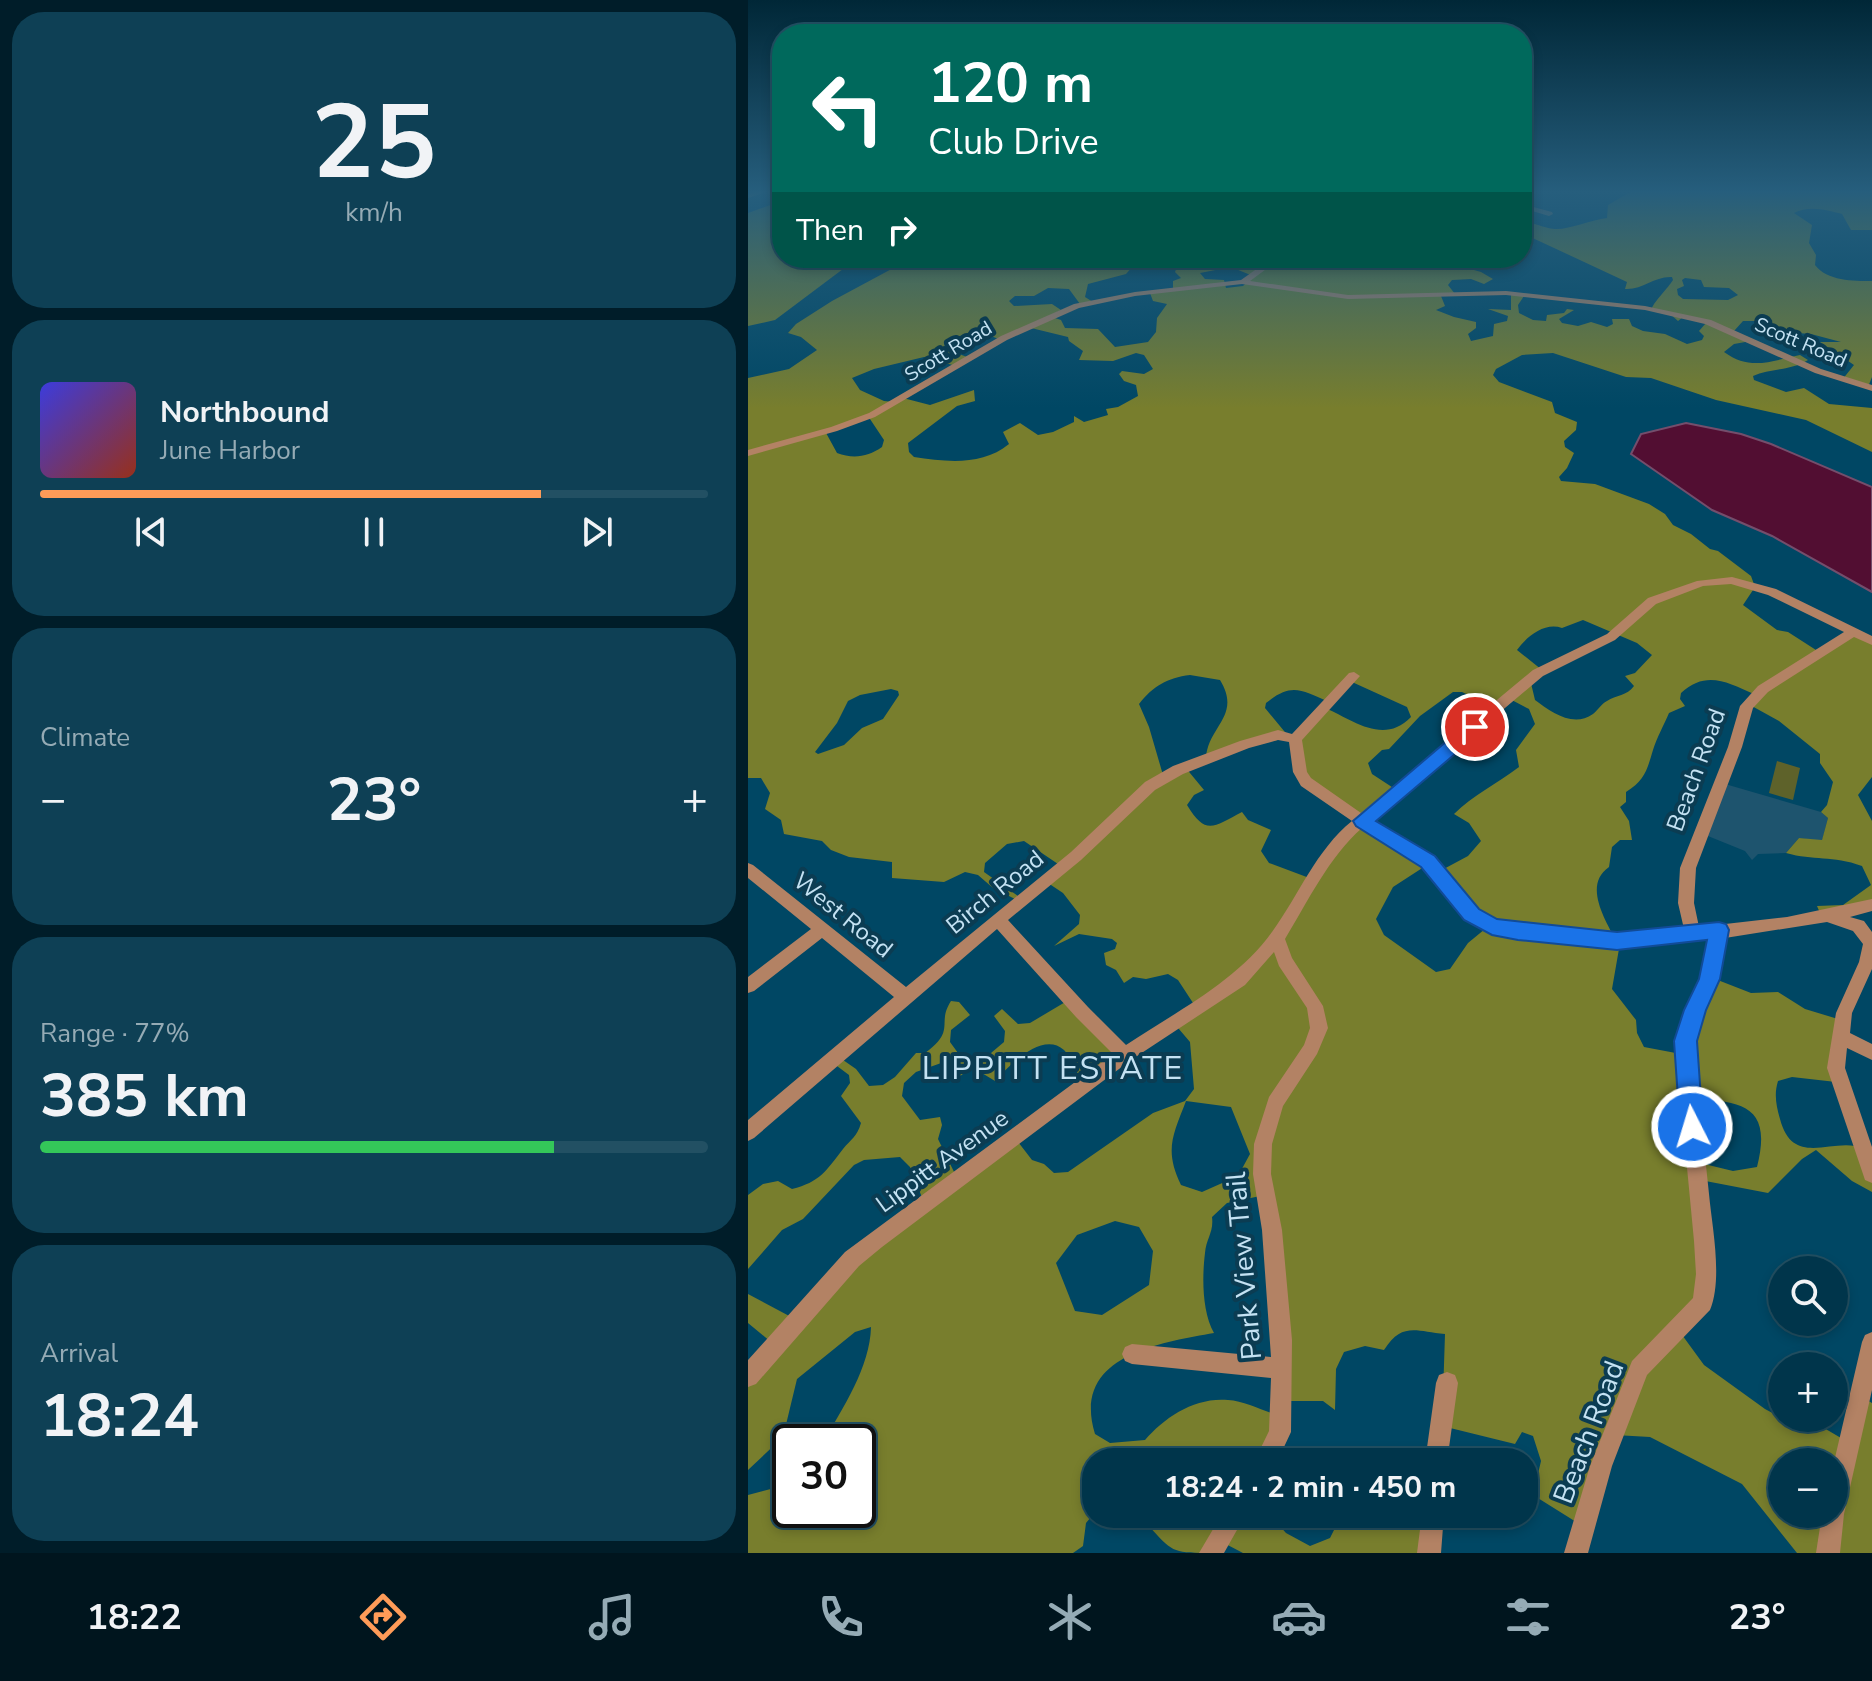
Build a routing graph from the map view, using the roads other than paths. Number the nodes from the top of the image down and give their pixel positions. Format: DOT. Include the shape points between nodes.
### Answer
graph roads {
  1 [pos="1262,268"];
  2 [pos="1242,282"];
  3 [pos="1872,388"];
  4 [pos="748,453"];
  5 [pos="1854,631"];
  6 [pos="1872,641"];
  7 [pos="1354,676"];
  8 [pos="1295,739"];
  9 [pos="1362,821"];
  10 [pos="748,869"];
  11 [pos="1872,905"];
  12 [pos="1821,918"];
  13 [pos="998,919"];
  14 [pos="822,929"];
  15 [pos="1719,930"];
  16 [pos="1693,934"];
  17 [pos="1277,938"];
  18 [pos="1872,941"];
  19 [pos="748,986"];
  20 [pos="907,998"];
  21 [pos="1839,1036"];
  22 [pos="1872,1052"];
  23 [pos="1125,1055"];
  24 [pos="748,1132"];
  25 [pos="1872,1174"];
  26 [pos="1872,1342"];
  27 [pos="1132,1354"];
  28 [pos="1282,1369"];
  29 [pos="748,1376"];
  30 [pos="1447,1383"];
  31 [pos="1272,1448"];
  32 [pos="1438,1448"];
  33 [pos="1848,1449"];
  34 [pos="1226,1528"];
  35 [pos="1432,1528"];
  36 [pos="1832,1528"];
  37 [pos="1211,1553"];
  38 [pos="1429,1553"];
  39 [pos="1576,1553"];
  40 [pos="1828,1553"];
  1 -- 2 [label="street"];
  2 -- 3 [label="street, Scott Road" via="1357,297 1506,293 1645,308 1708,322 1818,371"];
  2 -- 4 [label="street, Scott Road" via="1077,306 1004,338 872,415"];
  5 -- 6 [label="street, Lippitt Avenue"];
  5 -- 9 [label="street, Lippitt Avenue" via="1748,583 1715,581 1666,595 1639,609 1611,637 1538,673"];
  5 -- 16 [label="street, Beach Road" via="1763,689 1747,706 1688,868 1686,903"];
  7 -- 8 [label="street"];
  8 -- 9 [label="street" via="1306,782"];
  8 -- 13 [label="street, Birch Road" via="1278,735 1245,744 1150,786"];
  9 -- 16 [label="street" via="1428,862 1471,914 1492,926 1617,941"];
  9 -- 17 [label="street, Lippitt Avenue" via="1338,842"];
  10 -- 14 [label="street, West Road"];
  11 -- 12 [label="street"];
  12 -- 15 [label="street"];
  12 -- 18 [label="street" via="1847,921"];
  13 -- 20 [label="street, Birch Road"];
  13 -- 23 [label="street"];
  14 -- 19 [label="street"];
  14 -- 20 [label="street, West Road"];
  15 -- 16 [label="street"];
  15 -- 39 [label="street, Beach Road" via="1685,1052 1704,1241 1703,1303 1639,1368 1601,1466"];
  17 -- 23 [label="street, Lippitt Avenue" via="1239,980"];
  17 -- 28 [label="street, Park View Trail" via="1285,961 1315,1006 1319,1028 1275,1103 1263,1144"];
  18 -- 21 [label="street"];
  20 -- 24 [label="street, Birch Road"];
  21 -- 22 [label="street"];
  21 -- 25 [label="street" via="1836,1068"];
  23 -- 29 [label="street, Lippitt Avenue" via="852,1259"];
  26 -- 33 [label="street"];
  27 -- 28 [label="street"];
  28 -- 31 [label="street, Park View Trail" via="1280,1432"];
  30 -- 32 [label="street"];
  34 -- 37 [label="street"];
  35 -- 38 [label="street"];
  36 -- 40 [label="street"];
}
